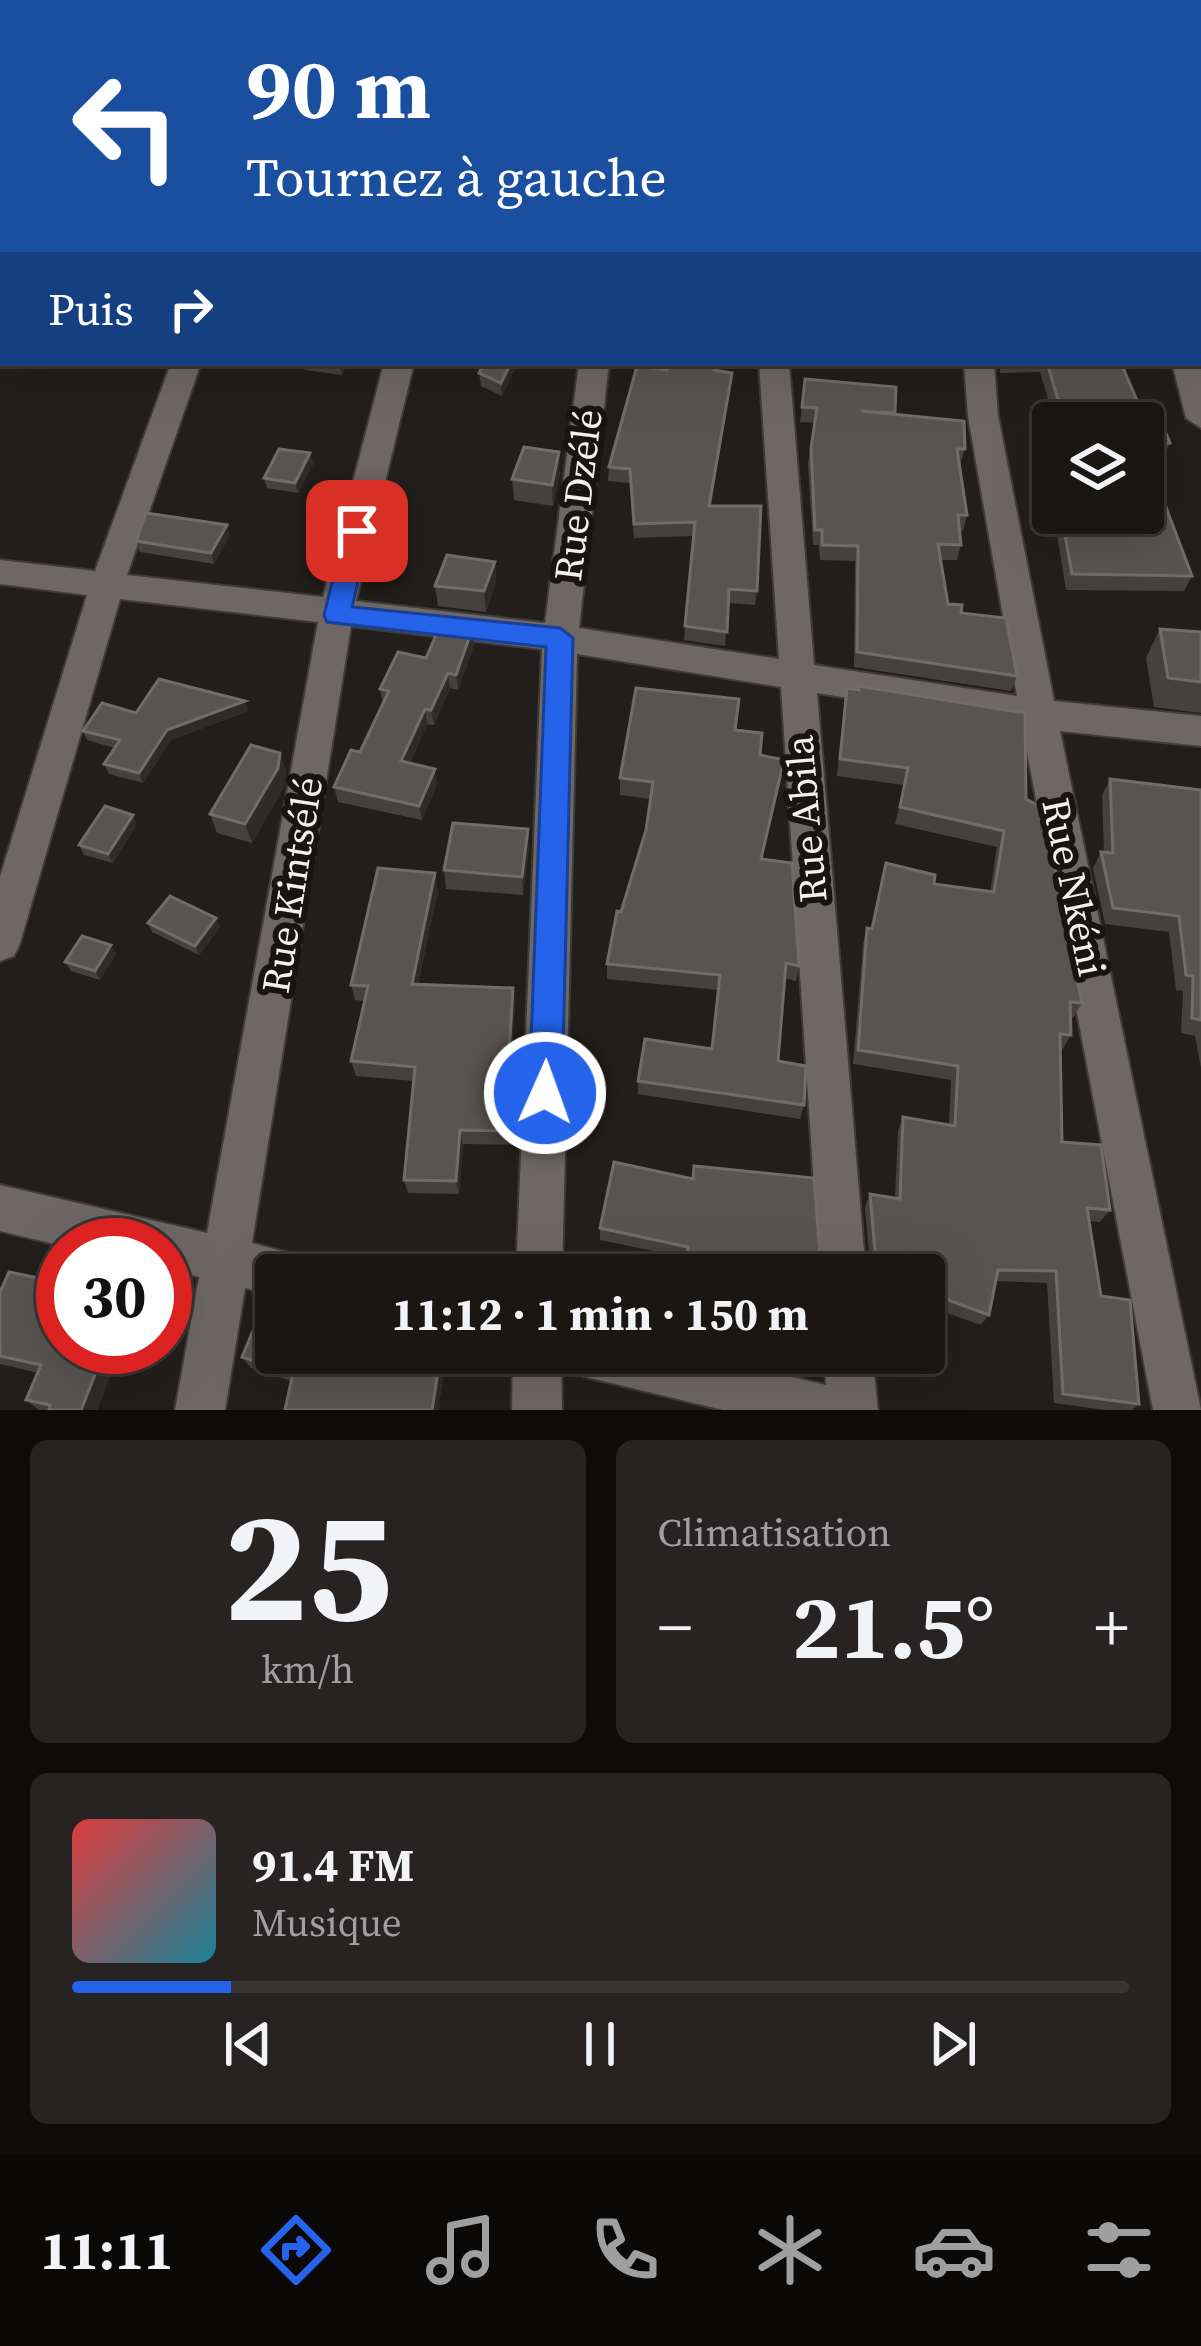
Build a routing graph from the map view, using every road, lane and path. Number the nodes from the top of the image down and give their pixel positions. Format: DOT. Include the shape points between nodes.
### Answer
graph roads {
  1 [pos="185,366"];
  2 [pos="398,366"];
  3 [pos="594,366"];
  4 [pos="775,366"];
  5 [pos="979,366"];
  6 [pos="1188,366"];
  7 [pos="1201,418"];
  8 [pos="0,572"];
  9 [pos="107,584"];
  10 [pos="337,615"];
  11 [pos="560,638"];
  12 [pos="795,677"];
  13 [pos="1038,714"];
  14 [pos="1201,731"];
  15 [pos="0,943"];
  16 [pos="0,1208"];
  17 [pos="540,1254"];
  18 [pos="840,1254"];
  19 [pos="230,1258"];
  20 [pos="255,1265"];
  21 [pos="537,1374"];
  22 [pos="675,1374"];
  23 [pos="850,1374"];
  24 [pos="200,1410"];
  25 [pos="537,1410"];
  26 [pos="827,1410"];
  27 [pos="853,1410"];
  28 [pos="1178,1410"];
  1 -- 9 [label="street"];
  2 -- 10 [label="street, Rue Kintsélé"];
  3 -- 11 [label="street, Rue Dzélé"];
  4 -- 12 [label="street, Rue Abila"];
  5 -- 13 [label="street, Rue Nkéni"];
  6 -- 7 [label="street"];
  8 -- 9 [label="street"];
  9 -- 10 [label="street"];
  9 -- 15 [label="street"];
  10 -- 11 [label="street"];
  10 -- 19 [label="street, Rue Kintsélé"];
  11 -- 12 [label="street"];
  11 -- 17 [label="street, Rue Dzélé"];
  12 -- 13 [label="street"];
  12 -- 18 [label="street, Rue Abila"];
  13 -- 14 [label="street"];
  13 -- 28 [label="street, Rue Nkéni"];
  16 -- 19 [label="street"];
  19 -- 20 [label="street"];
  19 -- 24 [label="street, Rue Kintsélé"];
  21 -- 25 [label="street"];
  22 -- 26 [label="street"];
  23 -- 27 [label="street"];
}
